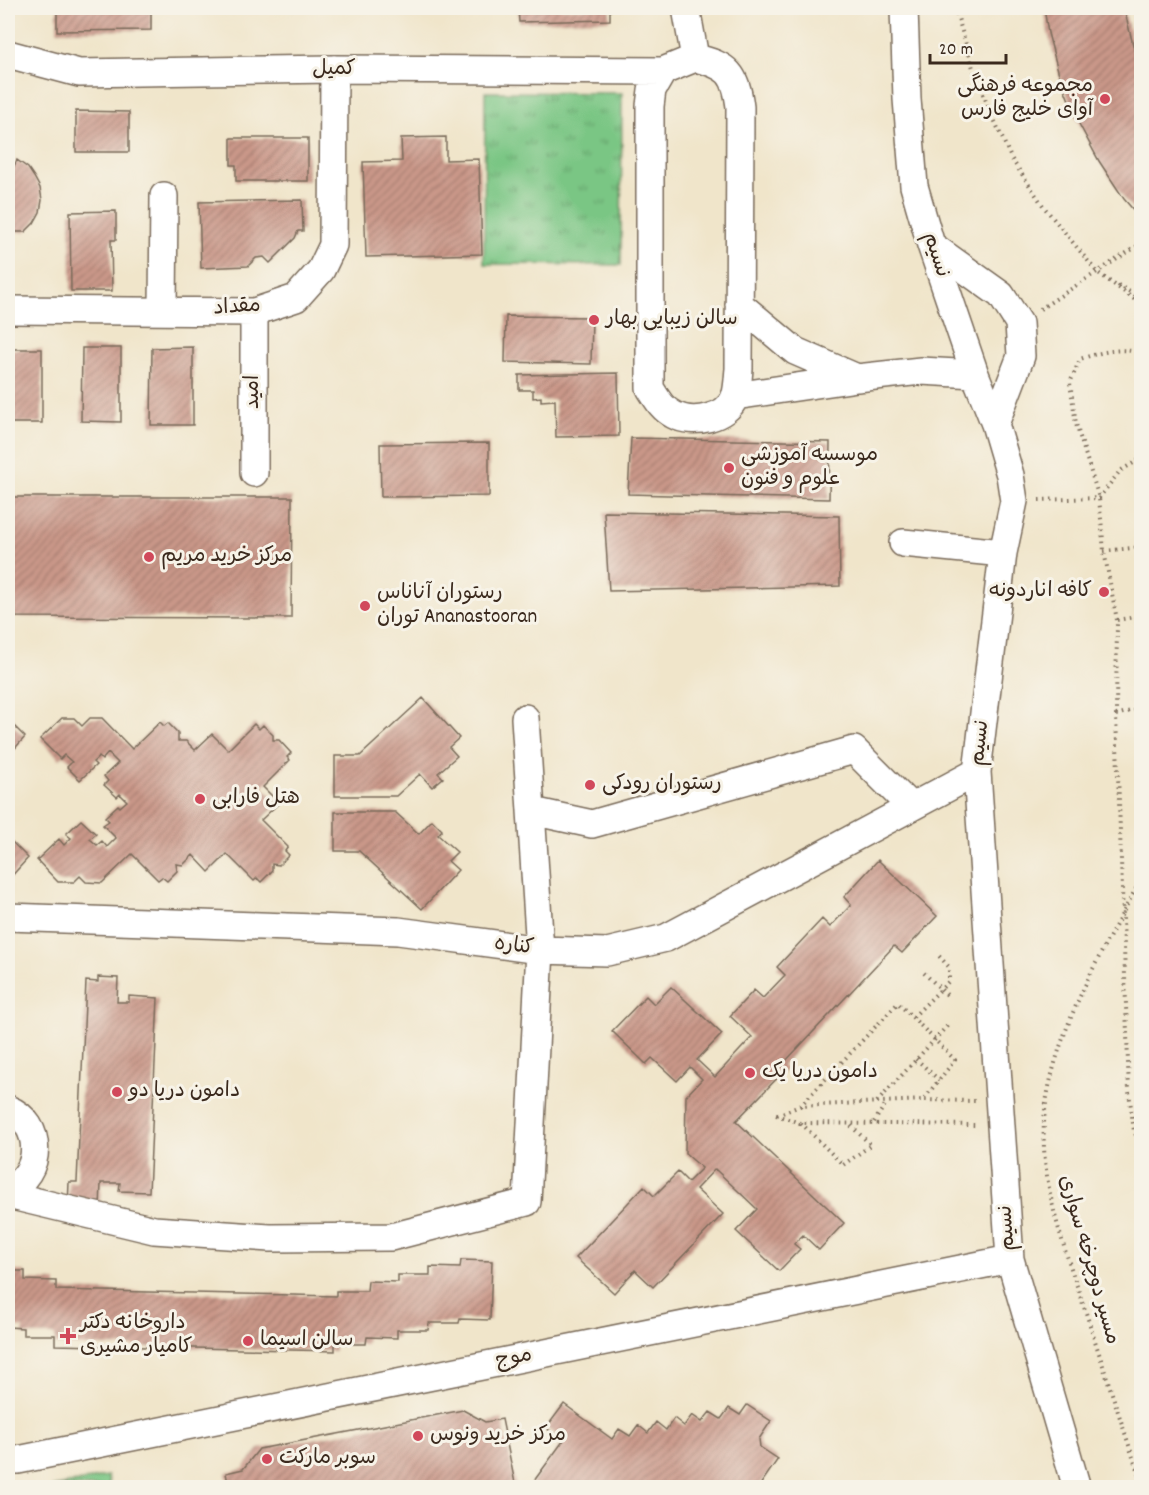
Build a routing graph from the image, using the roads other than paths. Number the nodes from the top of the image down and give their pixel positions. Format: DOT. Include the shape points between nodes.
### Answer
graph roads {
  1 [pos="686,8"];
  2 [pos="904,8"];
  3 [pos="8,54"];
  4 [pos="696,58"];
  5 [pos="333,69"];
  6 [pos="663,71"];
  7 [pos="164,196"];
  8 [pos="930,245"];
  9 [pos="740,304"];
  10 [pos="8,310"];
  11 [pos="163,310"];
  12 [pos="254,312"];
  13 [pos="975,374"];
  14 [pos="857,378"];
  15 [pos="735,396"];
  16 [pos="995,424"];
  17 [pos="254,473"];
  18 [pos="903,543"];
  19 [pos="1003,553"];
  20 [pos="525,718"];
  21 [pos="977,772"];
  22 [pos="911,807"];
  23 [pos="532,811"];
  24 [pos="8,917"];
  25 [pos="540,951"];
  26 [pos="8,1109"];
  27 [pos="8,1190"];
  28 [pos="8,1195"];
  29 [pos="1010,1259"];
  30 [pos="11,1462"];
  31 [pos="1077,1488"];
  1 -- 4 [label="street"];
  2 -- 8 [label="street, نسیم" via="914,186"];
  3 -- 5 [label="street, کمیل" via="79,73"];
  4 -- 6 [label="street"];
  4 -- 9 [label="street" via="717,63 730,73 738,88"];
  5 -- 6 [label="street, کمیل"];
  5 -- 12 [label="street, مقداد" via="333,245 321,270 296,298"];
  6 -- 15 [label="street" via="652,90 650,106 650,388 660,405 675,416 694,420 729,407"];
  7 -- 11 [label="street"];
  8 -- 13 [label="street, نسیم"];
  8 -- 16 [label="street" via="1001,295 1019,323 1021,356"];
  9 -- 14 [label="street" via="795,351"];
  9 -- 15 [label="street"];
  10 -- 11 [label="street, مقداد"];
  11 -- 12 [label="street, مقداد"];
  12 -- 17 [label="street, امید"];
  13 -- 14 [label="street" via="921,371"];
  13 -- 16 [label="street, نسیم"];
  14 -- 15 [label="street"];
  16 -- 19 [label="street, نسیم" via="1014,501"];
  18 -- 19 [label="street"];
  19 -- 21 [label="street, نسیم"];
  20 -- 23 [label="street"];
  21 -- 22 [label="street, کناره"];
  21 -- 29 [label="street, نسیم"];
  22 -- 23 [label="street" via="854,750 592,824"];
  22 -- 25 [label="street, کناره" via="666,938 607,952"];
  23 -- 25 [label="street"];
  24 -- 25 [label="street, کناره" via="398,931"];
  25 -- 28 [label="street" via="527,1202 391,1237 270,1238 154,1230"];
  26 -- 27 [label="street" via="30,1129 35,1149 31,1169"];
  29 -- 30 [label="street, موج"];
  29 -- 31 [label="street, نسیم"];
}
